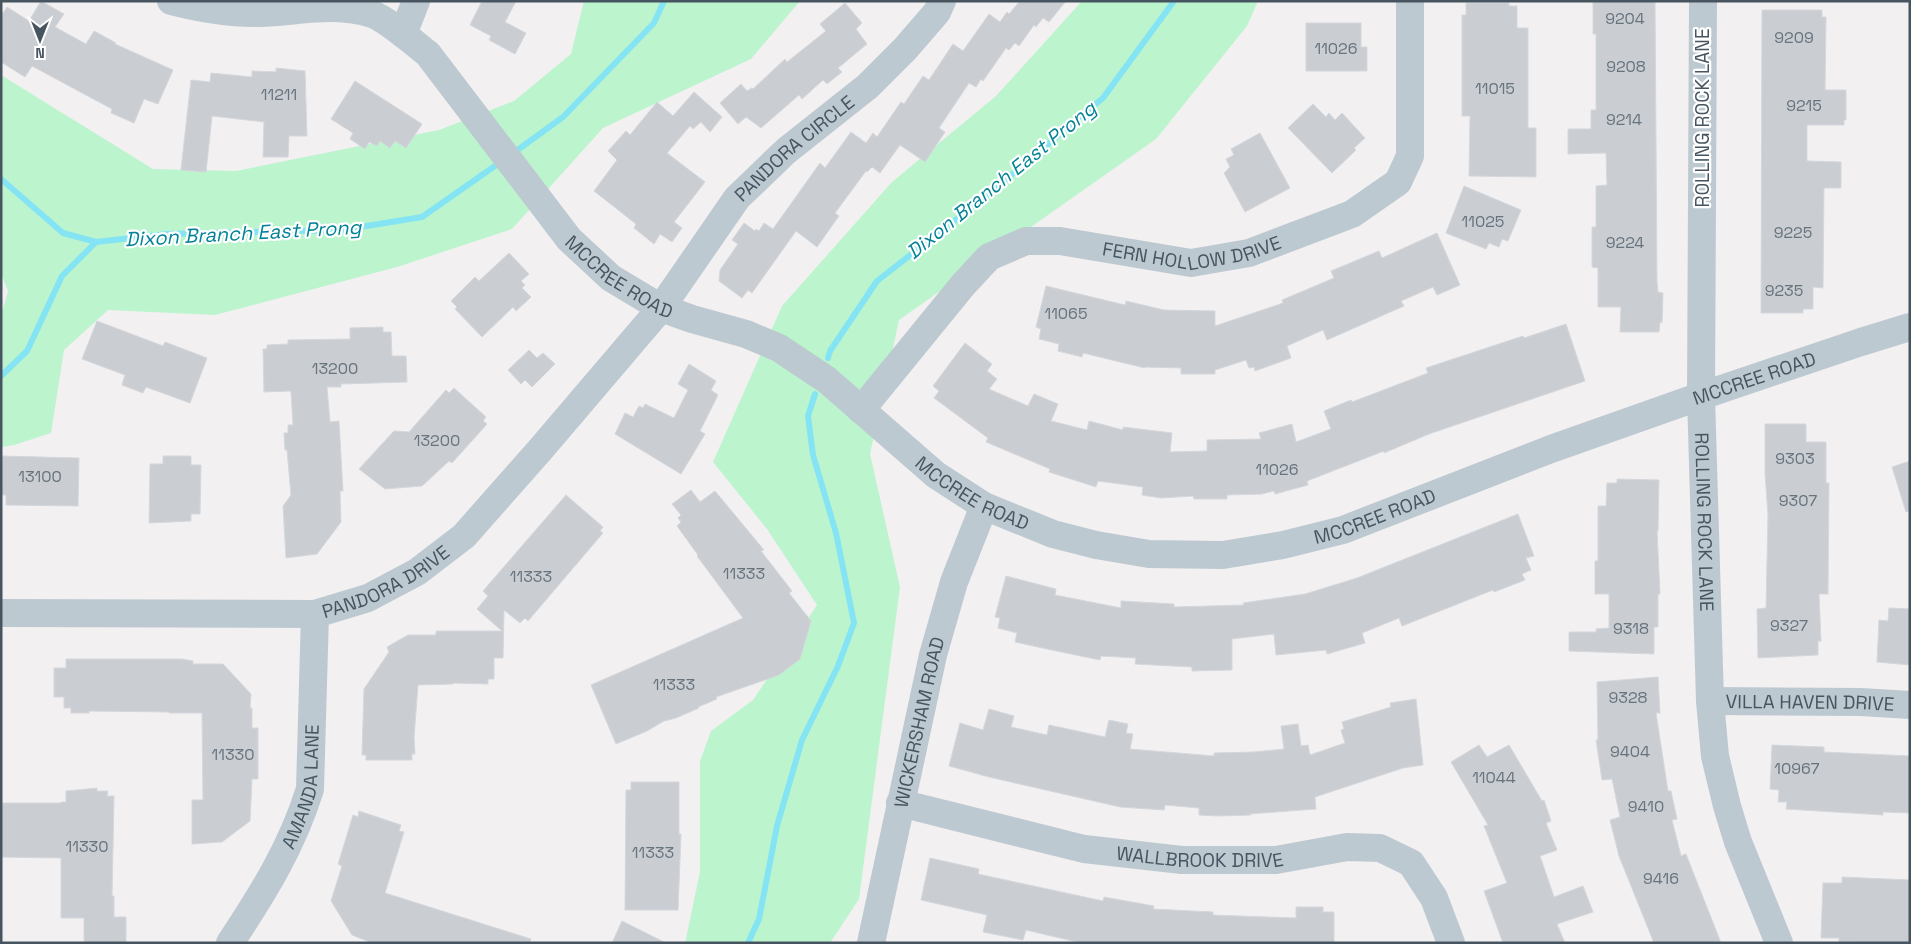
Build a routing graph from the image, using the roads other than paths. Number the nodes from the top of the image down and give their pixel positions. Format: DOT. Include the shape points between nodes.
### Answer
graph roads {
  1 [pos="171,1"];
  2 [pos="416,1"];
  3 [pos="942,1"];
  4 [pos="1410,1"];
  5 [pos="1703,1"];
  6 [pos="402,34"];
  7 [pos="661,308"];
  8 [pos="1910,327"];
  9 [pos="1702,396"];
  10 [pos="861,410"];
  11 [pos="984,506"];
  12 [pos="1,613"];
  13 [pos="315,614"];
  14 [pos="1710,701"];
  15 [pos="1910,705"];
  16 [pos="900,803"];
  17 [pos="230,943"];
  18 [pos="871,943"];
  19 [pos="1451,943"];
  20 [pos="1779,943"];
  1 -- 6 [label="street, MCCREE ROAD" via="206,10 254,13 335,7 373,15"];
  2 -- 6 [label="street"];
  3 -- 7 [label="street, PANDORA CIRCLE" via="937,12 905,49 868,86 786,151 737,198"];
  4 -- 10 [label="street, FERN HOLLOW DRIVE" via="1410,156 1398,182 1352,214 1249,253 1191,263 1060,241 1026,241 989,257"];
  5 -- 9 [label="street, ROLLING ROCK LANE"];
  6 -- 7 [label="street, MCCREE ROAD" via="428,54 570,239 611,278"];
  7 -- 10 [label="street, MCCREE ROAD" via="746,334 779,348 827,380"];
  7 -- 13 [label="street, PANDORA DRIVE" via="464,536 416,572 368,598"];
  8 -- 9 [label="street, MCCREE ROAD"];
  9 -- 11 [label="street, MCCREE ROAD" via="1343,530 1223,555 1149,554 1096,545 1053,534"];
  9 -- 14 [label="street, ROLLING ROCK LANE"];
  10 -- 11 [label="street, MCCREE ROAD" via="936,475"];
  11 -- 16 [label="street, WICKERSHAM ROAD" via="945,609"];
  12 -- 13 [label="street, PANDORA DRIVE"];
  13 -- 17 [label="street, AMANDA LANE" via="310,789 281,862"];
  14 -- 15 [label="street, VILLA HAVEN DRIVE"];
  14 -- 20 [label="street, ROLLING ROCK LANE" via="1715,756 1727,806"];
  16 -- 18 [label="street, WICKERSHAM ROAD"];
  16 -- 19 [label="street, WALLBROOK DRIVE" via="1084,849 1182,860 1276,860 1347,847 1380,848 1411,862 1434,898"];
}
